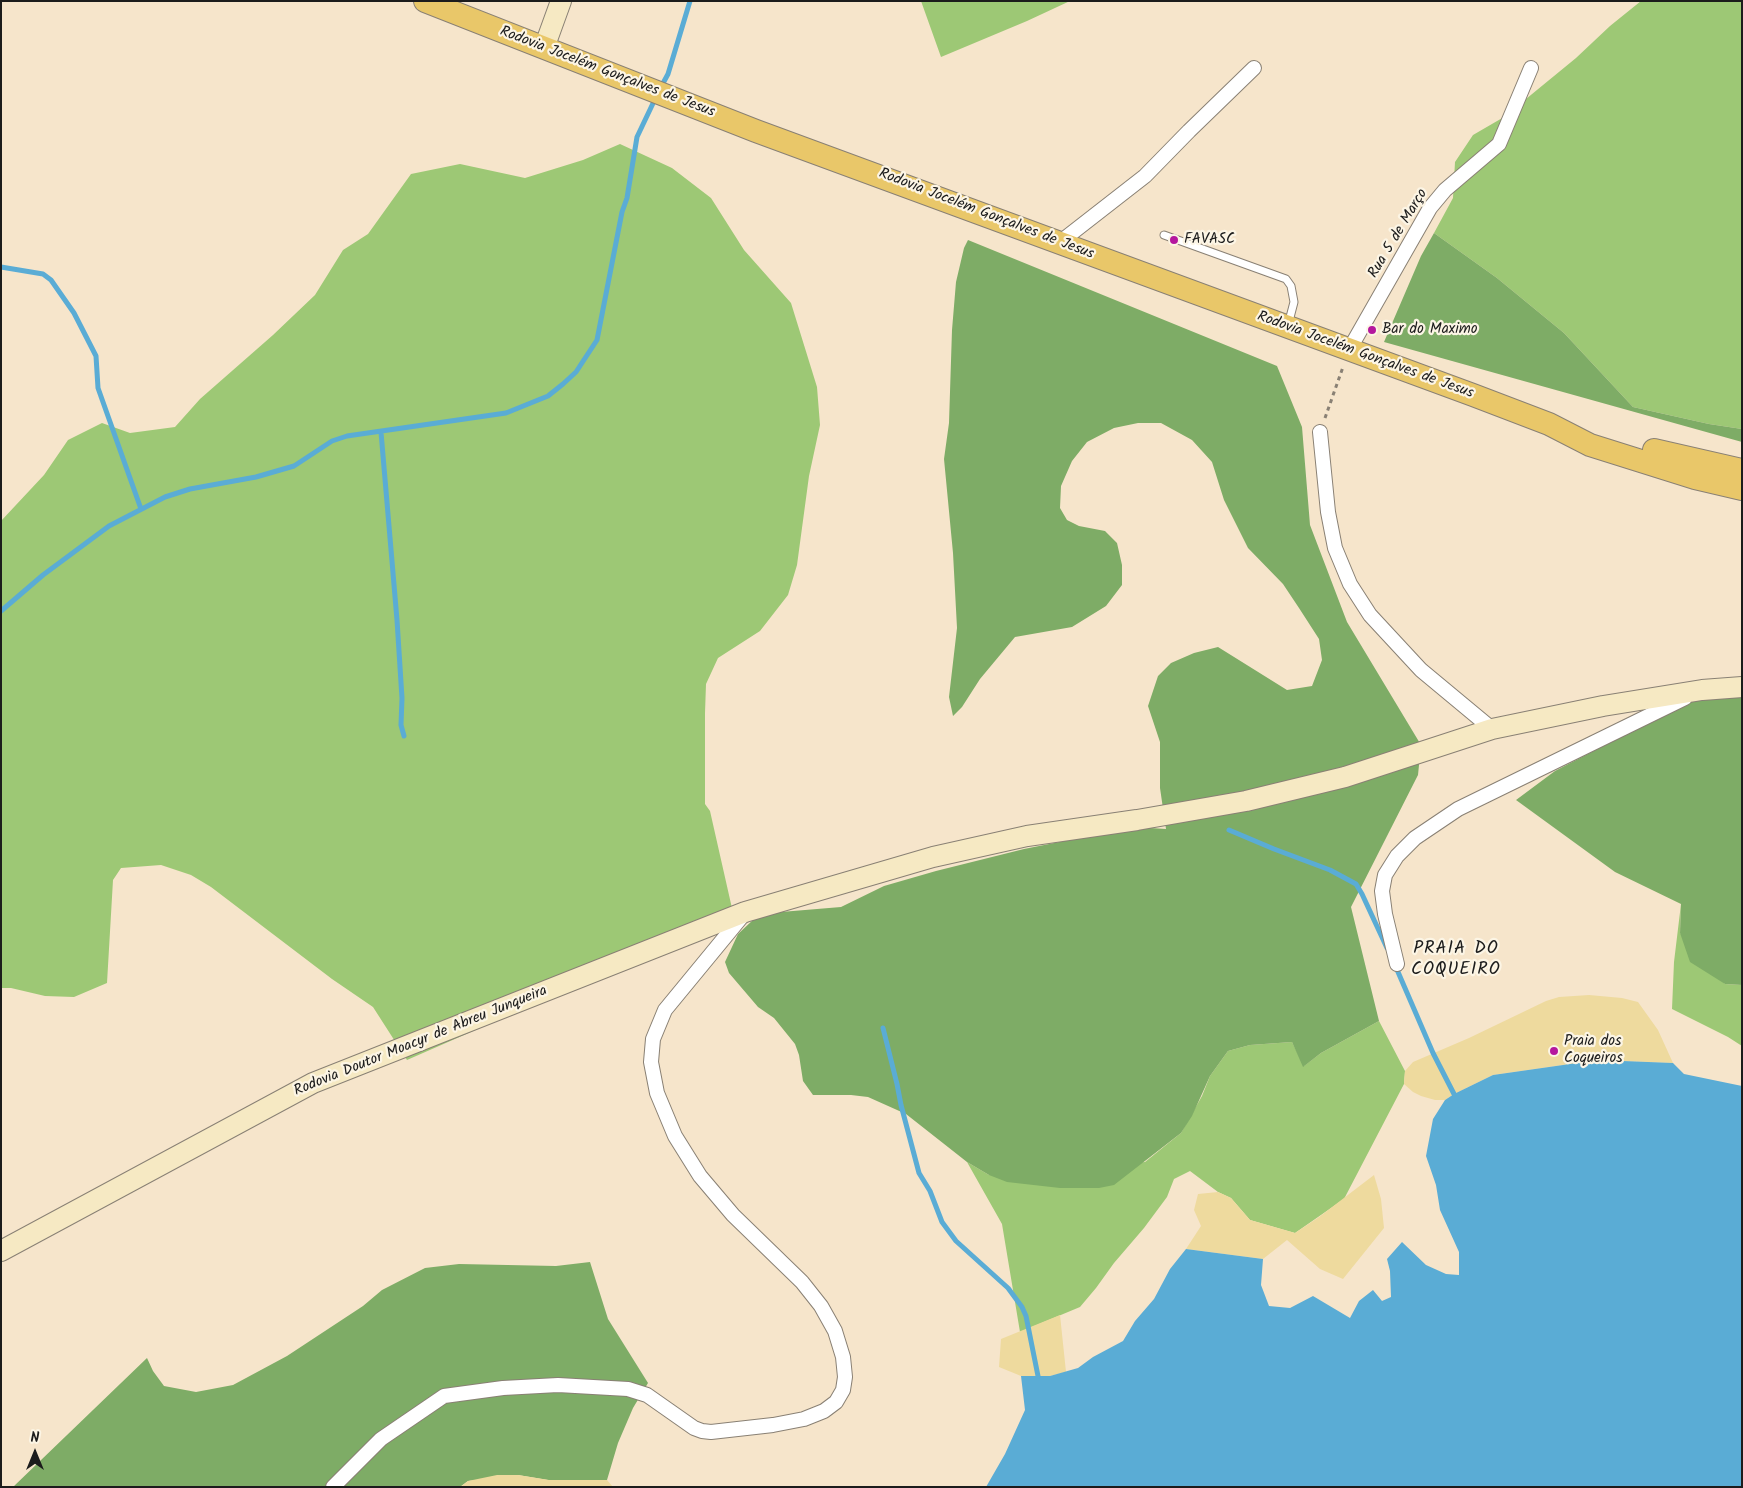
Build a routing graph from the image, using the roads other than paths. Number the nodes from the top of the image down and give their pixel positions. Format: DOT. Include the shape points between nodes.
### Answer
graph roads {
  1 [pos="425,1"];
  2 [pos="561,1"];
  3 [pos="544,48"];
  4 [pos="1254,68"];
  5 [pos="1532,68"];
  6 [pos="1164,235"];
  7 [pos="1059,243"];
  8 [pos="1287,328"];
  9 [pos="1349,350"];
  10 [pos="1549,424"];
  11 [pos="1320,432"];
  12 [pos="1742,470"];
  13 [pos="1742,489"];
  14 [pos="1742,687"];
  15 [pos="1702,690"];
  16 [pos="1492,730"];
  17 [pos="745,912"];
  18 [pos="1398,964"];
  19 [pos="1,1251"];
  20 [pos="332,1487"];
  1 -- 3 [label="main road, Rodovia Jocelém Gonçalves de Jesus"];
  2 -- 3 [label="street"];
  3 -- 7 [label="main road, Rodovia Jocelém Gonçalves de Jesus" via="756,131"];
  4 -- 7 [label="street" via="1145,176"];
  5 -- 9 [label="street, Rua 5 de Março" via="1499,144 1445,190 1430,208"];
  6 -- 8 [label="lane" via="1286,279 1294,302"];
  7 -- 8 [label="main road, Rodovia Jocelém Gonçalves de Jesus"];
  8 -- 9 [label="main road, Rodovia Jocelém Gonçalves de Jesus"];
  9 -- 10 [label="main road, Rodovia Jocelém Gonçalves de Jesus"];
  10 -- 12 [label="main road, Rodovia Jocelém Gonçalves de Jesus"];
  10 -- 13 [label="main road, Rodovia Jocelém Gonçalves de Jesus" via="1590,445 1695,478"];
  11 -- 16 [label="street" via="1335,548 1350,584 1370,615 1415,664"];
  14 -- 15 [label="street, Rodovia Doutor Moacyr de Abreu Junqueira"];
  15 -- 16 [label="street, Rodovia Doutor Moacyr de Abreu Junqueira" via="1603,706"];
  15 -- 18 [label="street" via="1458,810 1415,838 1397,856 1385,876 1382,891"];
  16 -- 17 [label="street, Rodovia Doutor Moacyr de Abreu Junqueira" via="1345,778 1246,801 1027,836 933,857"];
  17 -- 19 [label="street, Rodovia Doutor Moacyr de Abreu Junqueira" via="312,1083"];
  17 -- 20 [label="street" via="665,1010 653,1039 651,1062 657,1093 700,1176 821,1306 835,1332 843,1357 843,1390 836,1402 804,1419 711,1432 694,1428 647,1395 628,1389 558,1385 444,1396 381,1439"];
}
